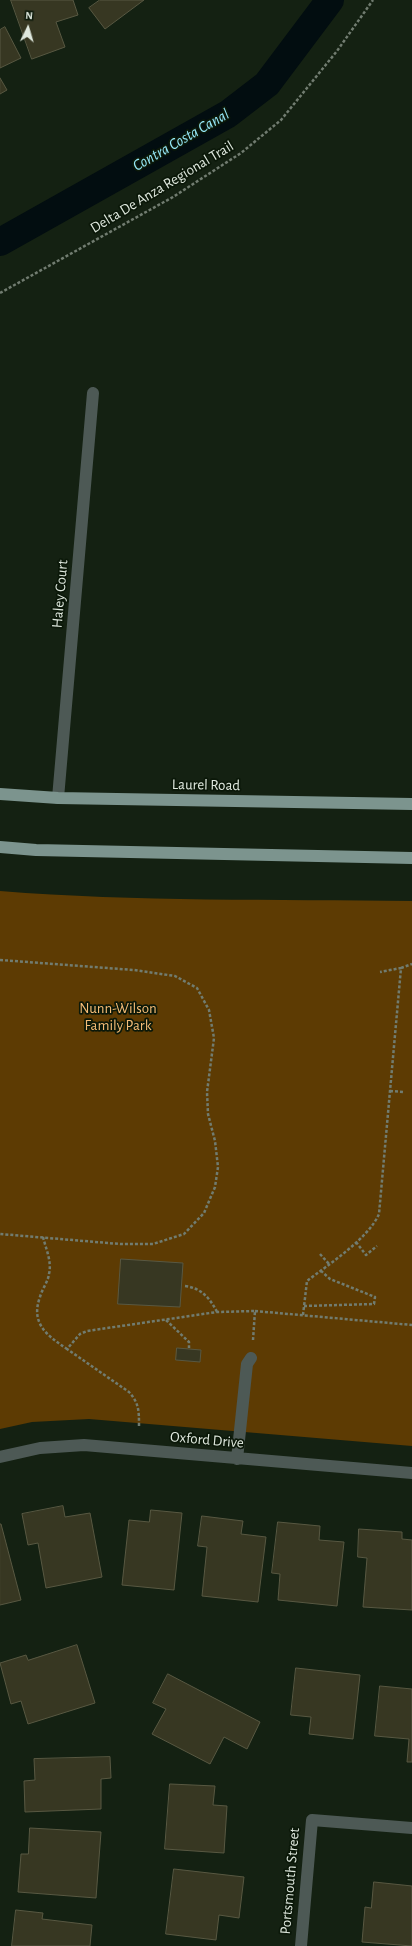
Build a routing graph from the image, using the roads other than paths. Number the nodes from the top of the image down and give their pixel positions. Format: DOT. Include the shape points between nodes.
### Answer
graph roads {
  1 [pos="93,393"];
  2 [pos="0,794"];
  3 [pos="58,798"];
  4 [pos="412,804"];
  5 [pos="0,847"];
  6 [pos="412,858"];
  7 [pos="251,1358"];
  8 [pos="0,1457"];
  9 [pos="237,1459"];
  10 [pos="412,1473"];
  11 [pos="412,1828"];
  12 [pos="300,1946"];
  1 -- 3 [label="street, Haley Court"];
  2 -- 3 [label="main road, Laurel Road"];
  3 -- 4 [label="main road, Laurel Road"];
  5 -- 6 [label="main road" via="36,850"];
  7 -- 9 [label="street" via="247,1364"];
  8 -- 9 [label="street, Oxford Drive" via="40,1448 84,1445"];
  9 -- 10 [label="street, Oxford Drive"];
  11 -- 12 [label="street, Portsmouth Street" via="312,1820"];
}
